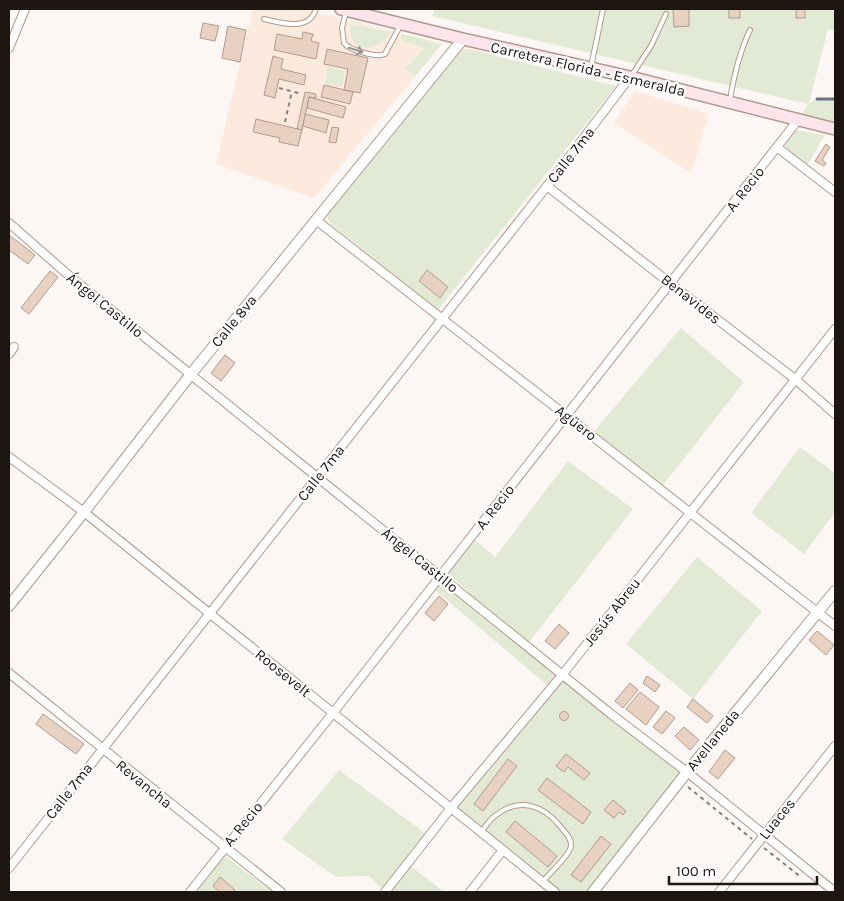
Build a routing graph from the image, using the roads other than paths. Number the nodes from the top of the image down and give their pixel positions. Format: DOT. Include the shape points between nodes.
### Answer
graph roads {
  1 [pos="25,9"];
  2 [pos="316,9"];
  3 [pos="344,9"];
  4 [pos="603,9"];
  5 [pos="666,14"];
  6 [pos="264,19"];
  7 [pos="402,24"];
  8 [pos="750,30"];
  9 [pos="463,39"];
  10 [pos="9,48"];
  11 [pos="591,69"];
  12 [pos="630,77"];
  13 [pos="729,102"];
  14 [pos="798,120"];
  15 [pos="835,130"];
  16 [pos="778,148"];
  17 [pos="547,186"];
  18 [pos="835,192"];
  19 [pos="316,220"];
  20 [pos="9,223"];
  21 [pos="671,284"];
  22 [pos="442,319"];
  23 [pos="835,329"];
  24 [pos="191,374"];
  25 [pos="795,379"];
  26 [pos="835,414"];
  27 [pos="567,416"];
  28 [pos="9,456"];
  29 [pos="318,477"];
  30 [pos="84,512"];
  31 [pos="690,513"];
  32 [pos="440,576"];
  33 [pos="835,591"];
  34 [pos="9,606"];
  35 [pos="818,612"];
  36 [pos="210,614"];
  37 [pos="835,626"];
  38 [pos="9,673"];
  39 [pos="564,674"];
  40 [pos="333,713"];
  41 [pos="835,746"];
  42 [pos="101,749"];
  43 [pos="687,772"];
  44 [pos="451,808"];
  45 [pos="481,832"];
  46 [pos="764,836"];
  47 [pos="224,847"];
  48 [pos="504,850"];
  49 [pos="9,868"];
  50 [pos="542,882"];
  51 [pos="190,892"];
  52 [pos="281,892"];
  53 [pos="386,892"];
  54 [pos="470,892"];
  55 [pos="556,892"];
  56 [pos="593,892"];
  57 [pos="719,892"];
  58 [pos="835,892"];
  1 -- 10 [label="street"];
  2 -- 6 [label="lane" via="314,16 299,24"];
  3 -- 7 [label="main road, Carretera Florida - Esmeralda"];
  3 -- 7 [label="lane, one-way" via="344,43 352,49 380,56 385,54"];
  4 -- 11 [label="lane"];
  5 -- 12 [label="lane" via="651,46"];
  7 -- 9 [label="main road, Carretera Florida - Esmeralda"];
  8 -- 13 [label="lane" via="736,64"];
  9 -- 11 [label="main road, Carretera Florida - Esmeralda"];
  9 -- 19 [label="street, Calle 8va"];
  11 -- 12 [label="main road, Carretera Florida - Esmeralda"];
  12 -- 13 [label="main road, Carretera Florida - Esmeralda"];
  12 -- 17 [label="street, Calle 7ma"];
  13 -- 14 [label="main road, Carretera Florida - Esmeralda"];
  14 -- 15 [label="main road, Carretera Florida - Esmeralda"];
  14 -- 16 [label="street, A. Recio"];
  16 -- 18 [label="street"];
  16 -- 21 [label="street, A. Recio"];
  17 -- 21 [label="street, Benavides"];
  17 -- 22 [label="street, Calle 7ma"];
  19 -- 22 [label="street, Agüero"];
  19 -- 24 [label="street, Calle 8va"];
  20 -- 24 [label="street, Ángel Castillo"];
  21 -- 25 [label="street, Benavides"];
  21 -- 27 [label="street, A. Recio"];
  22 -- 27 [label="street, Agüero"];
  22 -- 29 [label="street, Calle 7ma"];
  23 -- 25 [label="street, Jesús Abreu"];
  24 -- 29 [label="street, Ángel Castillo"];
  24 -- 30 [label="street, Calle 8va"];
  25 -- 26 [label="street, Benavides"];
  25 -- 31 [label="street, Jesús Abreu"];
  27 -- 31 [label="street, Agüero"];
  27 -- 32 [label="street, A. Recio"];
  28 -- 30 [label="street, Roosevelt"];
  29 -- 32 [label="street, Ángel Castillo"];
  29 -- 36 [label="street, Calle 7ma"];
  30 -- 34 [label="street, Calle 8va"];
  30 -- 36 [label="street, Roosevelt"];
  31 -- 35 [label="street, Agüero"];
  31 -- 39 [label="street, Jesús Abreu"];
  32 -- 39 [label="street, Ángel Castillo"];
  32 -- 40 [label="street, A. Recio"];
  33 -- 35 [label="street, Avellaneda"];
  35 -- 37 [label="street, Agüero"];
  35 -- 43 [label="street, Avellaneda"];
  36 -- 40 [label="street, Roosevelt"];
  36 -- 42 [label="street, Calle 7ma"];
  38 -- 42 [label="street, Revancha"];
  39 -- 43 [label="street, Ángel Castillo"];
  39 -- 44 [label="street, Jesús Abreu"];
  40 -- 44 [label="street, Roosevelt"];
  40 -- 47 [label="street, A. Recio"];
  41 -- 46 [label="street, Luaces"];
  42 -- 47 [label="street, Revancha"];
  42 -- 49 [label="street, Calle 7ma"];
  43 -- 46 [label="street, Ángel Castillo"];
  43 -- 56 [label="street, Avellaneda"];
  44 -- 45 [label="street, Roosevelt"];
  44 -- 53 [label="street, Jesús Abreu"];
  45 -- 48 [label="street, Roosevelt"];
  45 -- 50 [label="lane" via="494,816 518,805 528,804 556,821 570,839 571,846"];
  46 -- 57 [label="street, Luaces"];
  46 -- 58 [label="street, Ángel Castillo"];
  47 -- 51 [label="street, A. Recio"];
  47 -- 52 [label="street, Revancha"];
  48 -- 50 [label="street, Roosevelt"];
  48 -- 54 [label="street"];
  50 -- 55 [label="street, Roosevelt"];
}
